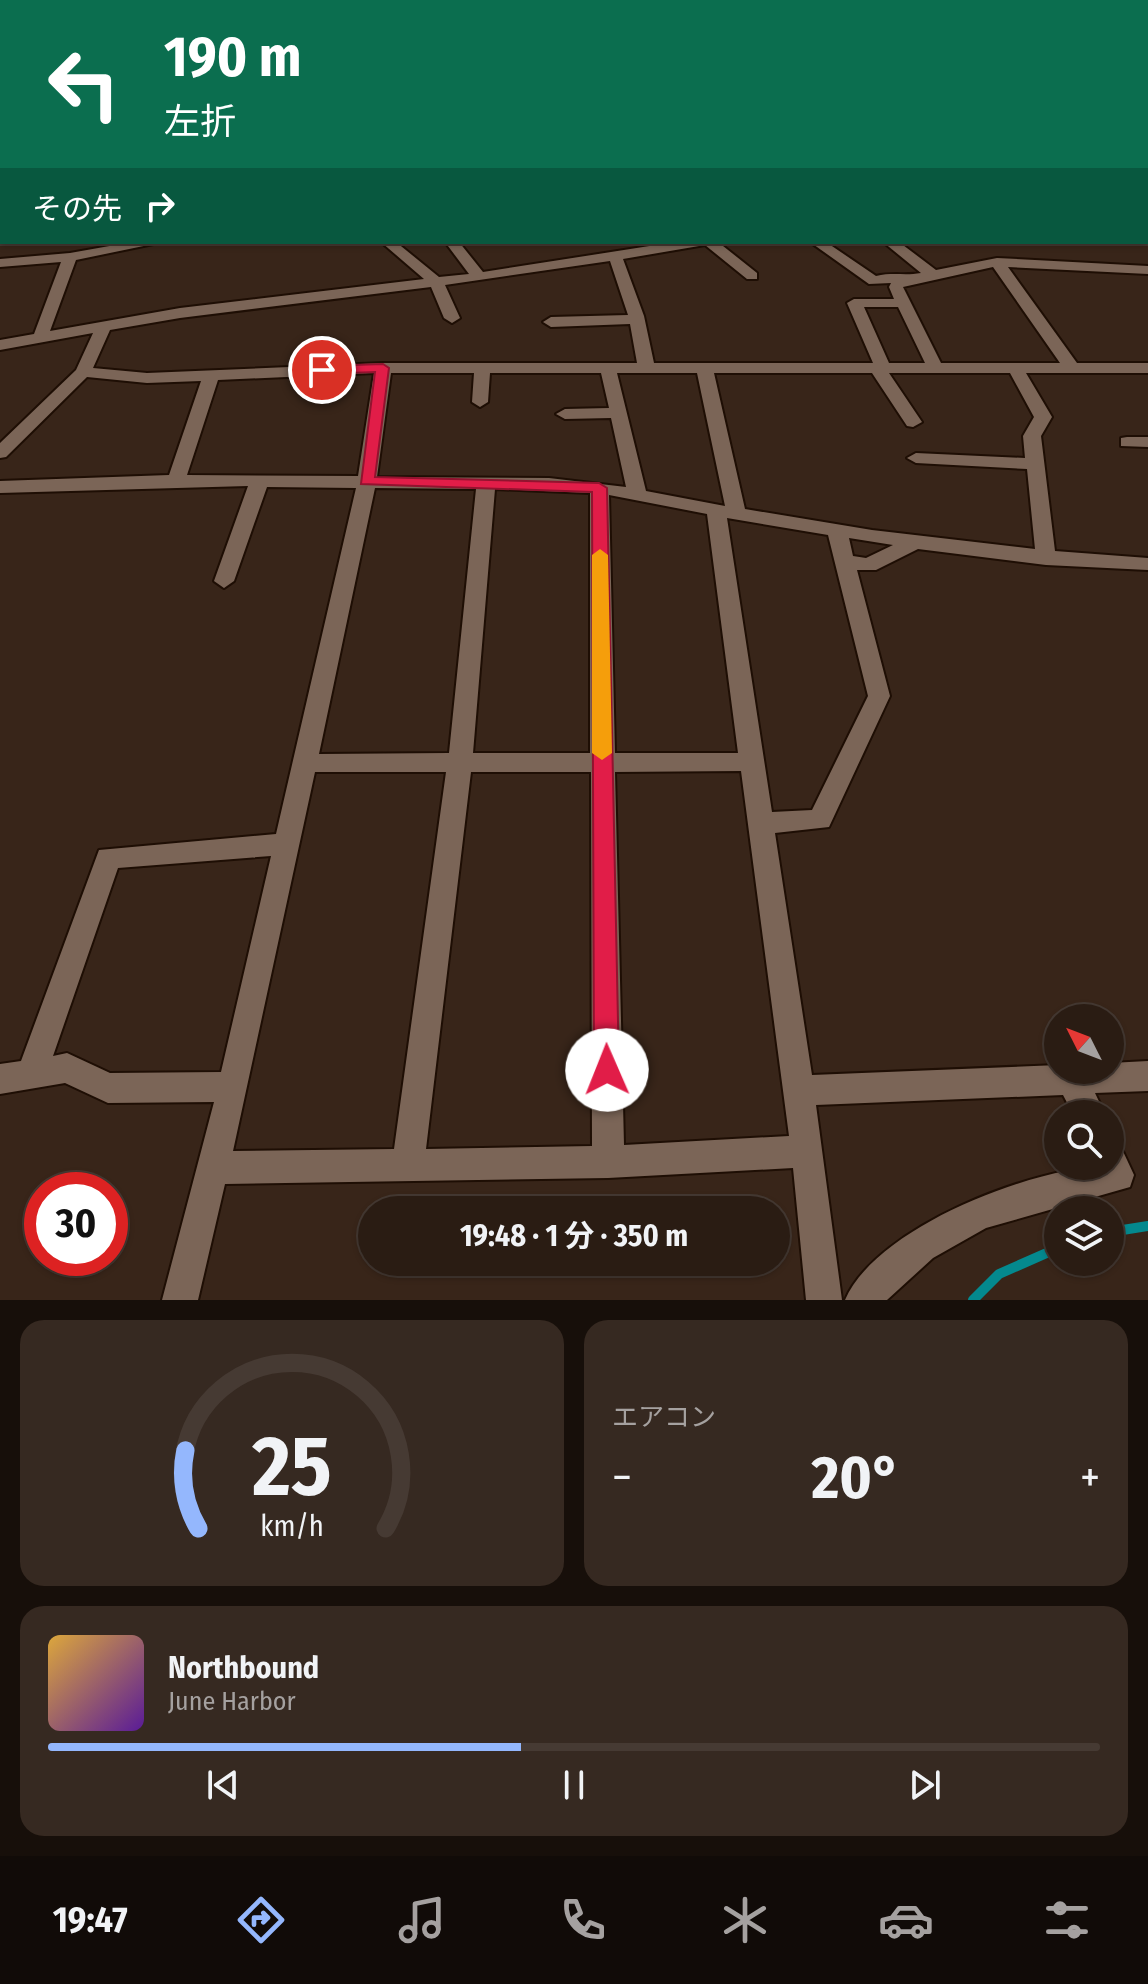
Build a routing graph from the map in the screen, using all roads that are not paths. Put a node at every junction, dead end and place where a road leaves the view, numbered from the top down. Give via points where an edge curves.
1 (145, 244) edge
2 (390, 244) edge
3 (454, 244) edge
4 (594, 244) edge
5 (676, 244) edge
6 (712, 244) edge
7 (820, 244) edge
8 (893, 244) edge
9 (607, 256) junction
10 (70, 257) junction
11 (997, 262) junction
12 (0, 263) edge
13 (1148, 270) edge
14 (933, 275) junction
15 (752, 276) dead end
16 (479, 277) junction
17 (436, 282) junction
18 (899, 282) junction
19 (904, 303) junction
20 (452, 318) dead end
21 (636, 319) junction
22 (551, 322) dead end
23 (105, 325) junction
24 (40, 338) junction
25 (0, 345) edge
26 (646, 366) junction
27 (704, 366) junction
28 (383, 368) junction
29 (482, 368) junction
30 (608, 368) junction
31 (1015, 368) junction
32 (1072, 368) junction
33 (1148, 368) edge
34 (881, 369) junction
35 (936, 369) junction
36 (83, 372) junction
37 (211, 375) junction
38 (480, 402) dead end
39 (618, 413) junction
40 (565, 414) dead end
41 (913, 422) dead end
42 (1127, 442) dead end
43 (1148, 442) edge
44 (0, 453) edge
45 (916, 458) dead end
46 (1035, 464) junction
47 (176, 480) junction
48 (367, 481) junction
49 (259, 482) junction
50 (486, 482) junction
51 (0, 487) edge
52 (599, 488) junction
53 (637, 495) junction
54 (726, 512) junction
55 (837, 532) junction
56 (911, 544) junction
57 (1046, 559) junction
58 (847, 562) junction
59 (1148, 564) edge
60 (224, 581) dead end
61 (460, 760) junction
62 (754, 762) junction
63 (304, 763) junction
64 (602, 763) junction
65 (760, 823) junction
66 (287, 844) junction
67 (32, 1072) junction
68 (1148, 1076) edge
69 (1124, 1078) edge
70 (0, 1079) edge
71 (1044, 1083) edge
72 (233, 1087) junction
73 (797, 1091) junction
74 (807, 1151) junction
75 (608, 1162) junction
76 (408, 1167) junction
77 (213, 1168) junction
78 (1099, 1180) edge
79 (180, 1300) edge
80 (824, 1300) edge
81 (863, 1300) edge

1 - 10 street
2 - 17 street
3 - 16 street
4 - 9 street
5 - 9 street
6 - 15 street
7 - 18 street via 874,281 890,277
8 - 14 street
9 - 16 street
9 - 21 street
10 - 12 street
10 - 24 street
11 - 13 street
11 - 14 street
11 - 32 street
14 - 18 street
16 - 17 street
17 - 20 street
17 - 23 street
18 - 19 street via 896,287
19 - 34 street via 854,303
19 - 35 street
21 - 22 street
21 - 26 street
23 - 24 street
23 - 36 street
24 - 25 street
26 - 27 street
26 - 30 street
27 - 34 street
27 - 54 street
28 - 29 street
28 - 37 street
28 - 48 street
29 - 30 street
29 - 38 street
30 - 39 street
31 - 32 street
31 - 35 street
31 - 46 street via 1043,417 1032,436
32 - 33 street
34 - 35 street
34 - 41 street
36 - 37 street via 147,378
36 - 44 street
37 - 47 street
39 - 40 street
39 - 53 street
42 - 43 street
45 - 46 street
46 - 57 street
47 - 49 street
47 - 51 street
48 - 49 street
48 - 50 street
48 - 63 street
49 - 60 street
50 - 52 street
50 - 61 street
52 - 53 street
52 - 64 street
53 - 54 street
54 - 55 street
54 - 62 street
55 - 56 street
55 - 58 street
56 - 57 street
56 - 58 street via 869,565
57 - 59 street
58 - 65 street via 879,696 820,820
61 - 63 street
61 - 64 street
61 - 76 street
62 - 64 street
62 - 65 street
63 - 66 street
64 - 75 street
65 - 73 street
66 - 67 street via 108,858
66 - 72 street
67 - 70 street
67 - 72 street via 67,1068 108,1088
68 - 69 street
71 - 73 street
72 - 77 street
73 - 74 street
74 - 75 street
74 - 80 street
75 - 76 street
76 - 77 street
77 - 79 street
78 - 81 street via 972,1214 927,1239

